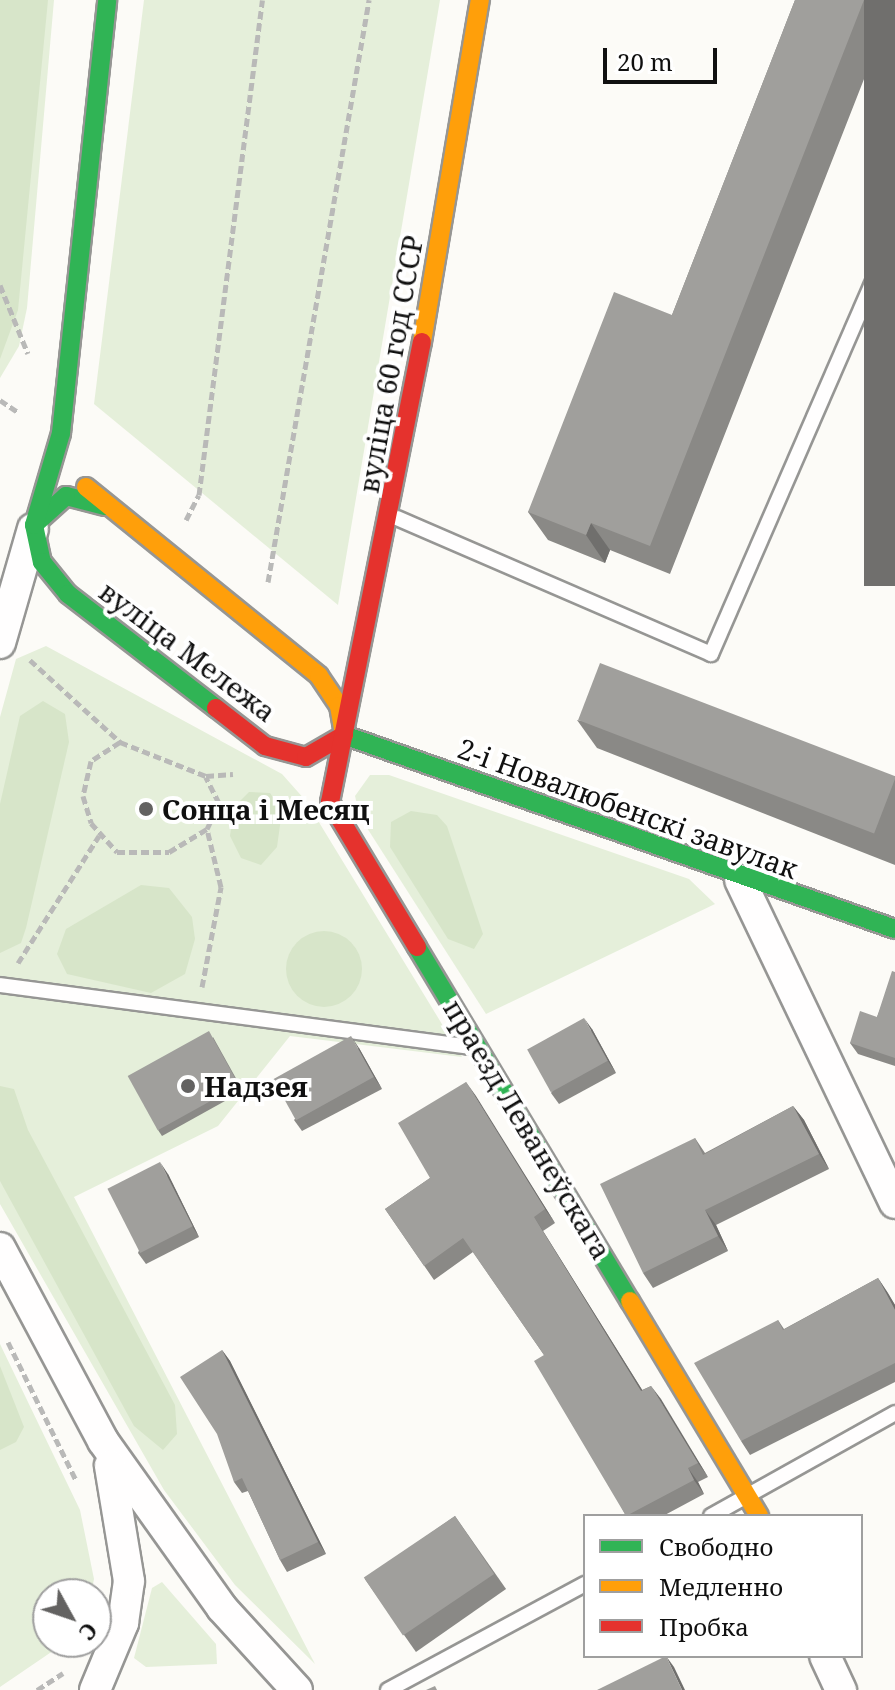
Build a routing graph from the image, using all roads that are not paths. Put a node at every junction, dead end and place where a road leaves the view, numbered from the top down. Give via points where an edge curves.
1 (107, 0) edge
2 (480, 0) edge
3 (895, 230) edge
4 (888, 266) edge
5 (61, 433) junction
6 (105, 506) junction
7 (393, 516) junction
8 (23, 521) junction
9 (1, 639) edge
10 (344, 735) junction
11 (740, 880) junction
12 (895, 929) edge
13 (2, 985) edge
14 (478, 1048) junction
15 (895, 1203) edge
16 (0, 1248) edge
17 (895, 1413) edge
18 (103, 1441) junction
19 (749, 1495) junction
20 (715, 1514) edge
21 (758, 1514) edge
22 (583, 1585) edge
23 (826, 1658) edge
24 (95, 1690) edge
25 (297, 1690) edge
26 (388, 1690) edge
27 (841, 1690) edge

1 - 5 street
2 - 7 street, вуліца 60 год СССР
3 - 4 lane
4 - 7 lane via 711,654
5 - 6 street via 75,474
5 - 8 street
6 - 8 street via 66,496
6 - 10 street via 319,676 339,706
7 - 10 street, вуліца 60 год СССР
8 - 9 street
8 - 10 street, вуліца Мележа via 42,562 68,594 243,731 306,757
10 - 11 street, 2-і Новалюбенскі завулак
10 - 14 street, праезд Леванеўскага via 330,802
11 - 12 street, 2-і Новалюбенскі завулак
11 - 15 street
13 - 14 lane
14 - 19 street, праезд Леванеўскага
16 - 18 street
17 - 19 lane
18 - 24 street via 127,1540 129,1581 123,1623
18 - 25 street via 222,1608
19 - 20 lane
19 - 21 street, праезд Леванеўскага
22 - 26 lane
23 - 27 street

